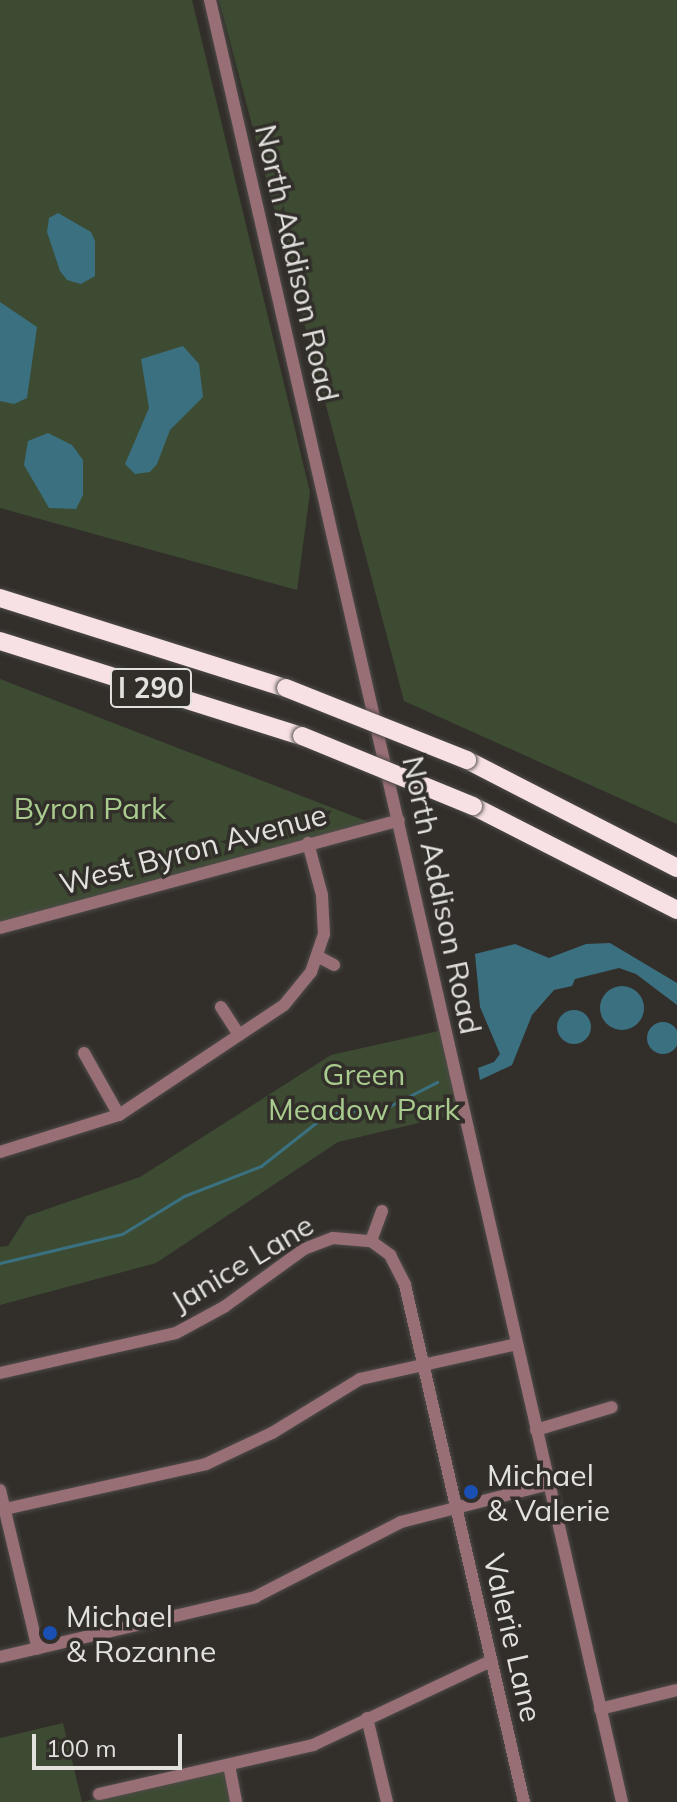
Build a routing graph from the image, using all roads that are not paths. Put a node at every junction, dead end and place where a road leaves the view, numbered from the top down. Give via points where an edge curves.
1 (210, 0) edge
2 (0, 598) edge
3 (0, 641) edge
4 (399, 820) junction
5 (308, 843) junction
6 (677, 868) edge
7 (677, 910) edge
8 (0, 928) edge
9 (319, 957) junction
10 (334, 965) dead end
11 (221, 1007) dead end
12 (239, 1035) junction
13 (84, 1053) dead end
14 (119, 1115) junction
15 (0, 1152) edge
16 (382, 1211) dead end
17 (371, 1241) junction
18 (516, 1344) junction
19 (422, 1362) junction
20 (0, 1373) edge
21 (612, 1407) dead end
22 (536, 1430) junction
23 (549, 1484) junction
24 (0, 1490) edge
25 (456, 1507) junction
26 (5, 1509) junction
27 (38, 1649) junction
28 (0, 1657) edge
29 (491, 1661) junction
30 (677, 1690) edge
31 (600, 1709) junction
32 (367, 1718) junction
33 (229, 1765) junction
34 (99, 1794) dead end
35 (236, 1802) edge
36 (387, 1802) edge
37 (524, 1802) edge
38 (622, 1802) edge

1 - 4 street, North Addison Road
2 - 6 highway, I 290, bridge via 286,688 467,760
3 - 7 highway, I 290, bridge via 302,736 473,806
4 - 5 street, West Byron Avenue
4 - 18 street, North Addison Road
5 - 8 street, West Byron Avenue
5 - 9 street via 325,915
9 - 10 street
9 - 12 street via 284,1005
11 - 12 street
12 - 14 street
13 - 14 street
14 - 15 street
16 - 17 street
17 - 19 street, Valerie Lane via 390,1255 405,1285
17 - 20 street, Janice Lane via 354,1236 316,1243 176,1333
18 - 19 street
18 - 22 street, North Addison Road
19 - 25 street, Valerie Lane
19 - 26 street via 343,1388 216,1461
21 - 22 street
22 - 23 street, North Addison Road
23 - 25 street
23 - 31 street, North Addison Road
24 - 26 street
25 - 27 street via 401,1522 255,1597
25 - 29 street, Valerie Lane
26 - 27 street
27 - 28 street
29 - 32 street
29 - 37 street, Valerie Lane
30 - 31 street
31 - 38 street, North Addison Road
32 - 33 street via 313,1745
32 - 36 street
33 - 34 street
33 - 35 street

